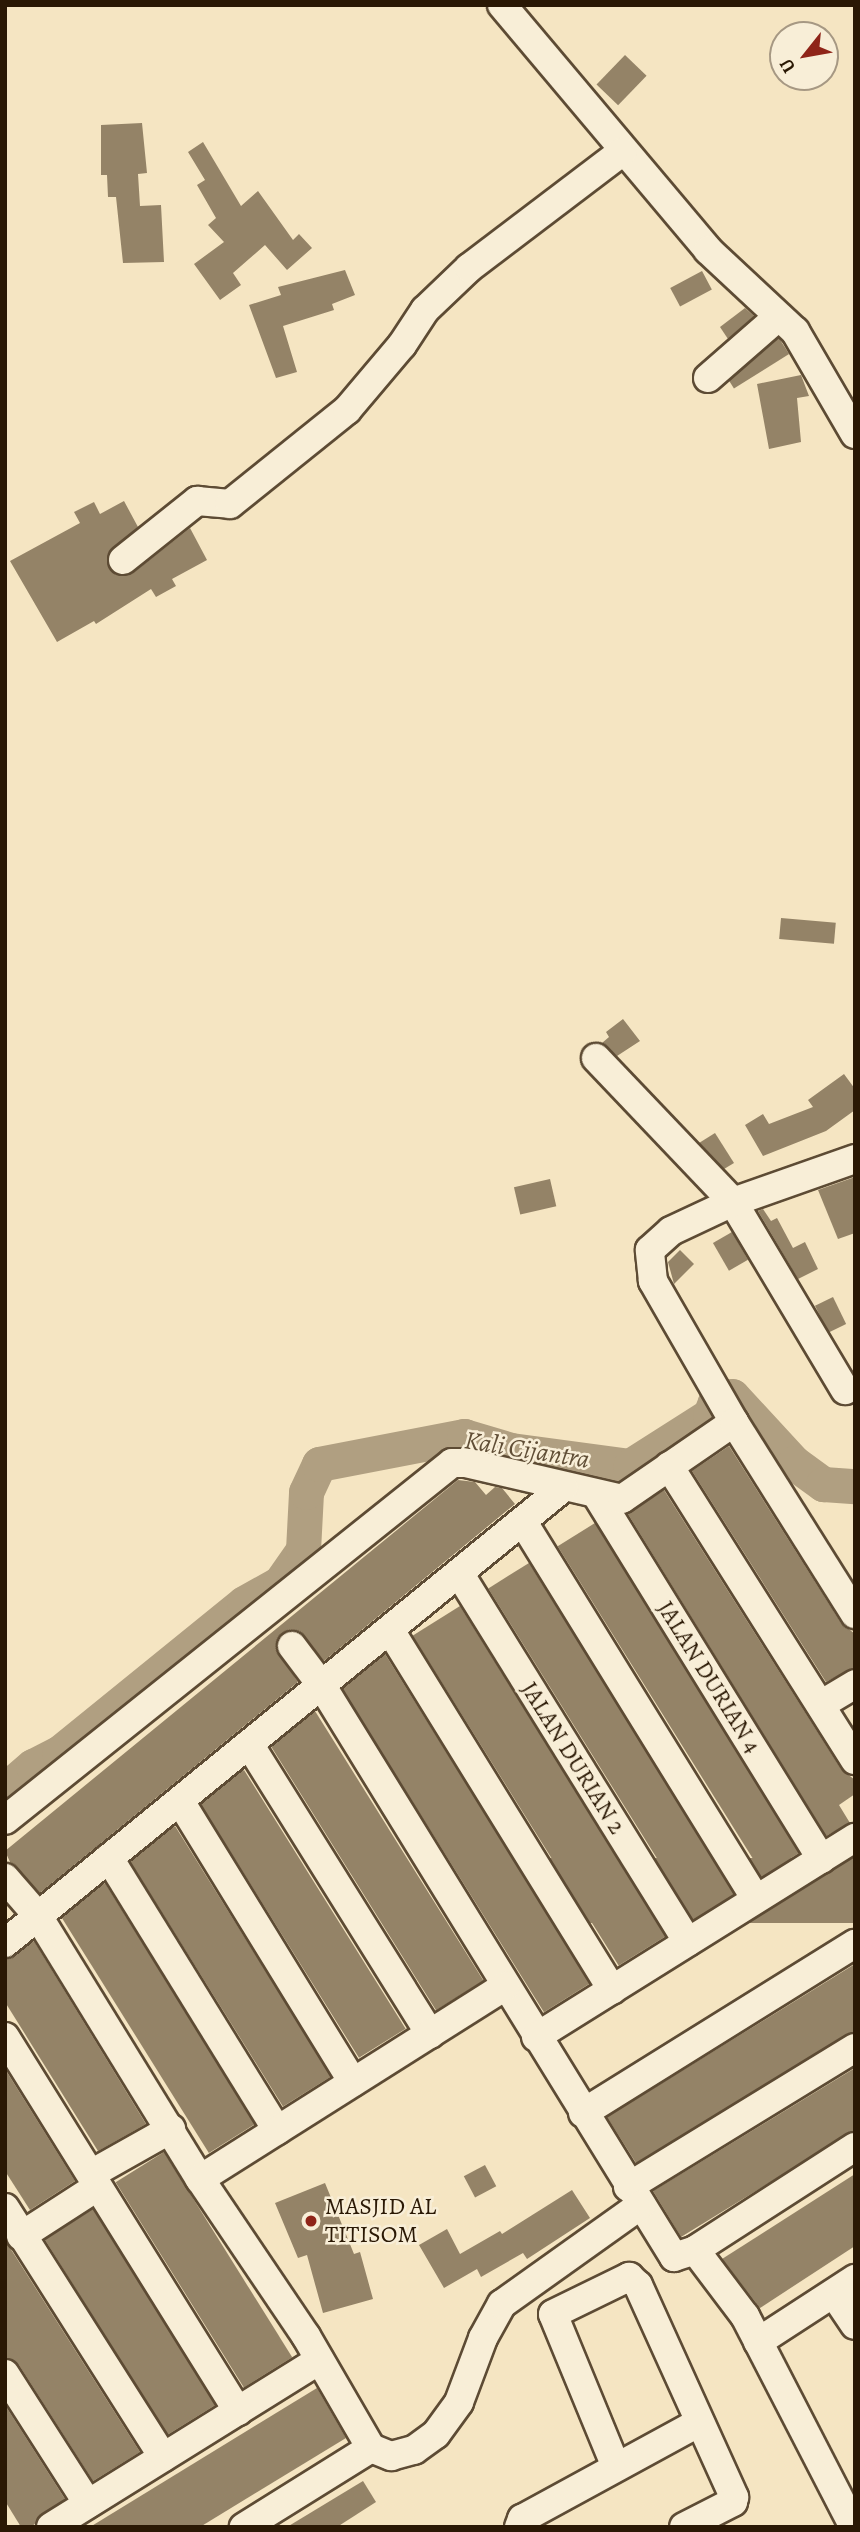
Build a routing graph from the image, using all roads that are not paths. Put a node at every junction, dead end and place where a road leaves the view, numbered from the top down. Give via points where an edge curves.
1 (502, 5) edge
2 (622, 152) junction
3 (778, 317) junction
4 (708, 378) dead end
5 (855, 433) edge
6 (124, 560) dead end
7 (596, 1058) dead end
8 (855, 1159) edge
9 (733, 1202) junction
10 (845, 1390) dead end
11 (731, 1417) junction
12 (668, 1466) junction
13 (564, 1487) junction
14 (596, 1494) junction
15 (523, 1521) junction
16 (458, 1573) junction
17 (855, 1614) edge
18 (390, 1630) junction
19 (292, 1646) dead end
20 (855, 1684) edge
21 (321, 1686) junction
22 (822, 1704) junction
23 (249, 1744) junction
24 (855, 1760) edge
25 (180, 1801) junction
26 (5, 1820) edge
27 (855, 1838) edge
28 (109, 1858) junction
29 (821, 1859) junction
30 (5, 1878) edge
31 (756, 1899) junction
32 (38, 1916) junction
33 (688, 1942) junction
34 (5, 1944) edge
35 (855, 1944) edge
36 (505, 1986) junction
37 (612, 1990) junction
38 (430, 2034) junction
39 (5, 2037) edge
40 (536, 2037) junction
41 (855, 2048) edge
42 (353, 2082) junction
43 (583, 2113) junction
44 (171, 2129) junction
45 (278, 2130) junction
46 (855, 2147) edge
47 (200, 2179) junction
48 (88, 2184) junction
49 (635, 2196) junction
50 (5, 2208) edge
51 (22, 2236) junction
52 (695, 2250) junction
53 (844, 2287) edge
54 (855, 2325) edge
55 (758, 2342) junction
56 (319, 2360) junction
57 (5, 2374) edge
58 (238, 2411) junction
59 (698, 2423) junction
60 (371, 2448) junction
61 (163, 2457) junction
62 (617, 2467) junction
63 (88, 2504) junction
64 (51, 2527) edge
65 (244, 2527) edge
66 (519, 2527) edge
67 (684, 2527) edge
68 (854, 2527) edge

1 - 2 street
2 - 3 street via 708,250
2 - 6 street via 460,276 425,310 347,410 230,504 197,501
3 - 4 street
3 - 5 street via 806,345
7 - 9 street
8 - 9 street
9 - 10 street
9 - 11 street via 656,1242 649,1262 653,1281
11 - 12 street
11 - 17 street
12 - 14 street via 622,1500
12 - 22 street
13 - 14 street
13 - 15 street
13 - 26 street via 452,1463
14 - 29 street, JALAN DURIAN 4
15 - 16 street
15 - 31 street
16 - 18 street
16 - 33 street, JALAN DURIAN 2
18 - 21 street
18 - 37 street
19 - 21 street
20 - 22 street
21 - 23 street
21 - 36 street
22 - 24 street
23 - 25 street
23 - 38 street
25 - 28 street
25 - 42 street
27 - 29 street
28 - 32 street
28 - 45 street
29 - 31 street
30 - 32 street
31 - 33 street
32 - 34 street
32 - 44 street
33 - 37 street
35 - 43 street
36 - 38 street
36 - 40 street
37 - 40 street
38 - 42 street
39 - 48 street
40 - 43 street
41 - 49 street
42 - 45 street
43 - 49 street
44 - 47 street
44 - 48 street
45 - 47 street
46 - 52 street
47 - 56 street
48 - 51 street
48 - 58 street
49 - 52 street via 674,2257
49 - 60 street via 502,2305 483,2338 459,2402 436,2434 414,2450 391,2456
50 - 51 street
51 - 61 street
52 - 55 street via 745,2316
53 - 54 street
53 - 55 street
55 - 68 street
56 - 58 street
56 - 60 street
57 - 63 street
58 - 61 street
59 - 62 street
59 - 62 street via 634,2280 629,2277 554,2310
59 - 67 street via 734,2499
60 - 65 street
61 - 63 street
62 - 66 street via 522,2519
63 - 64 street

